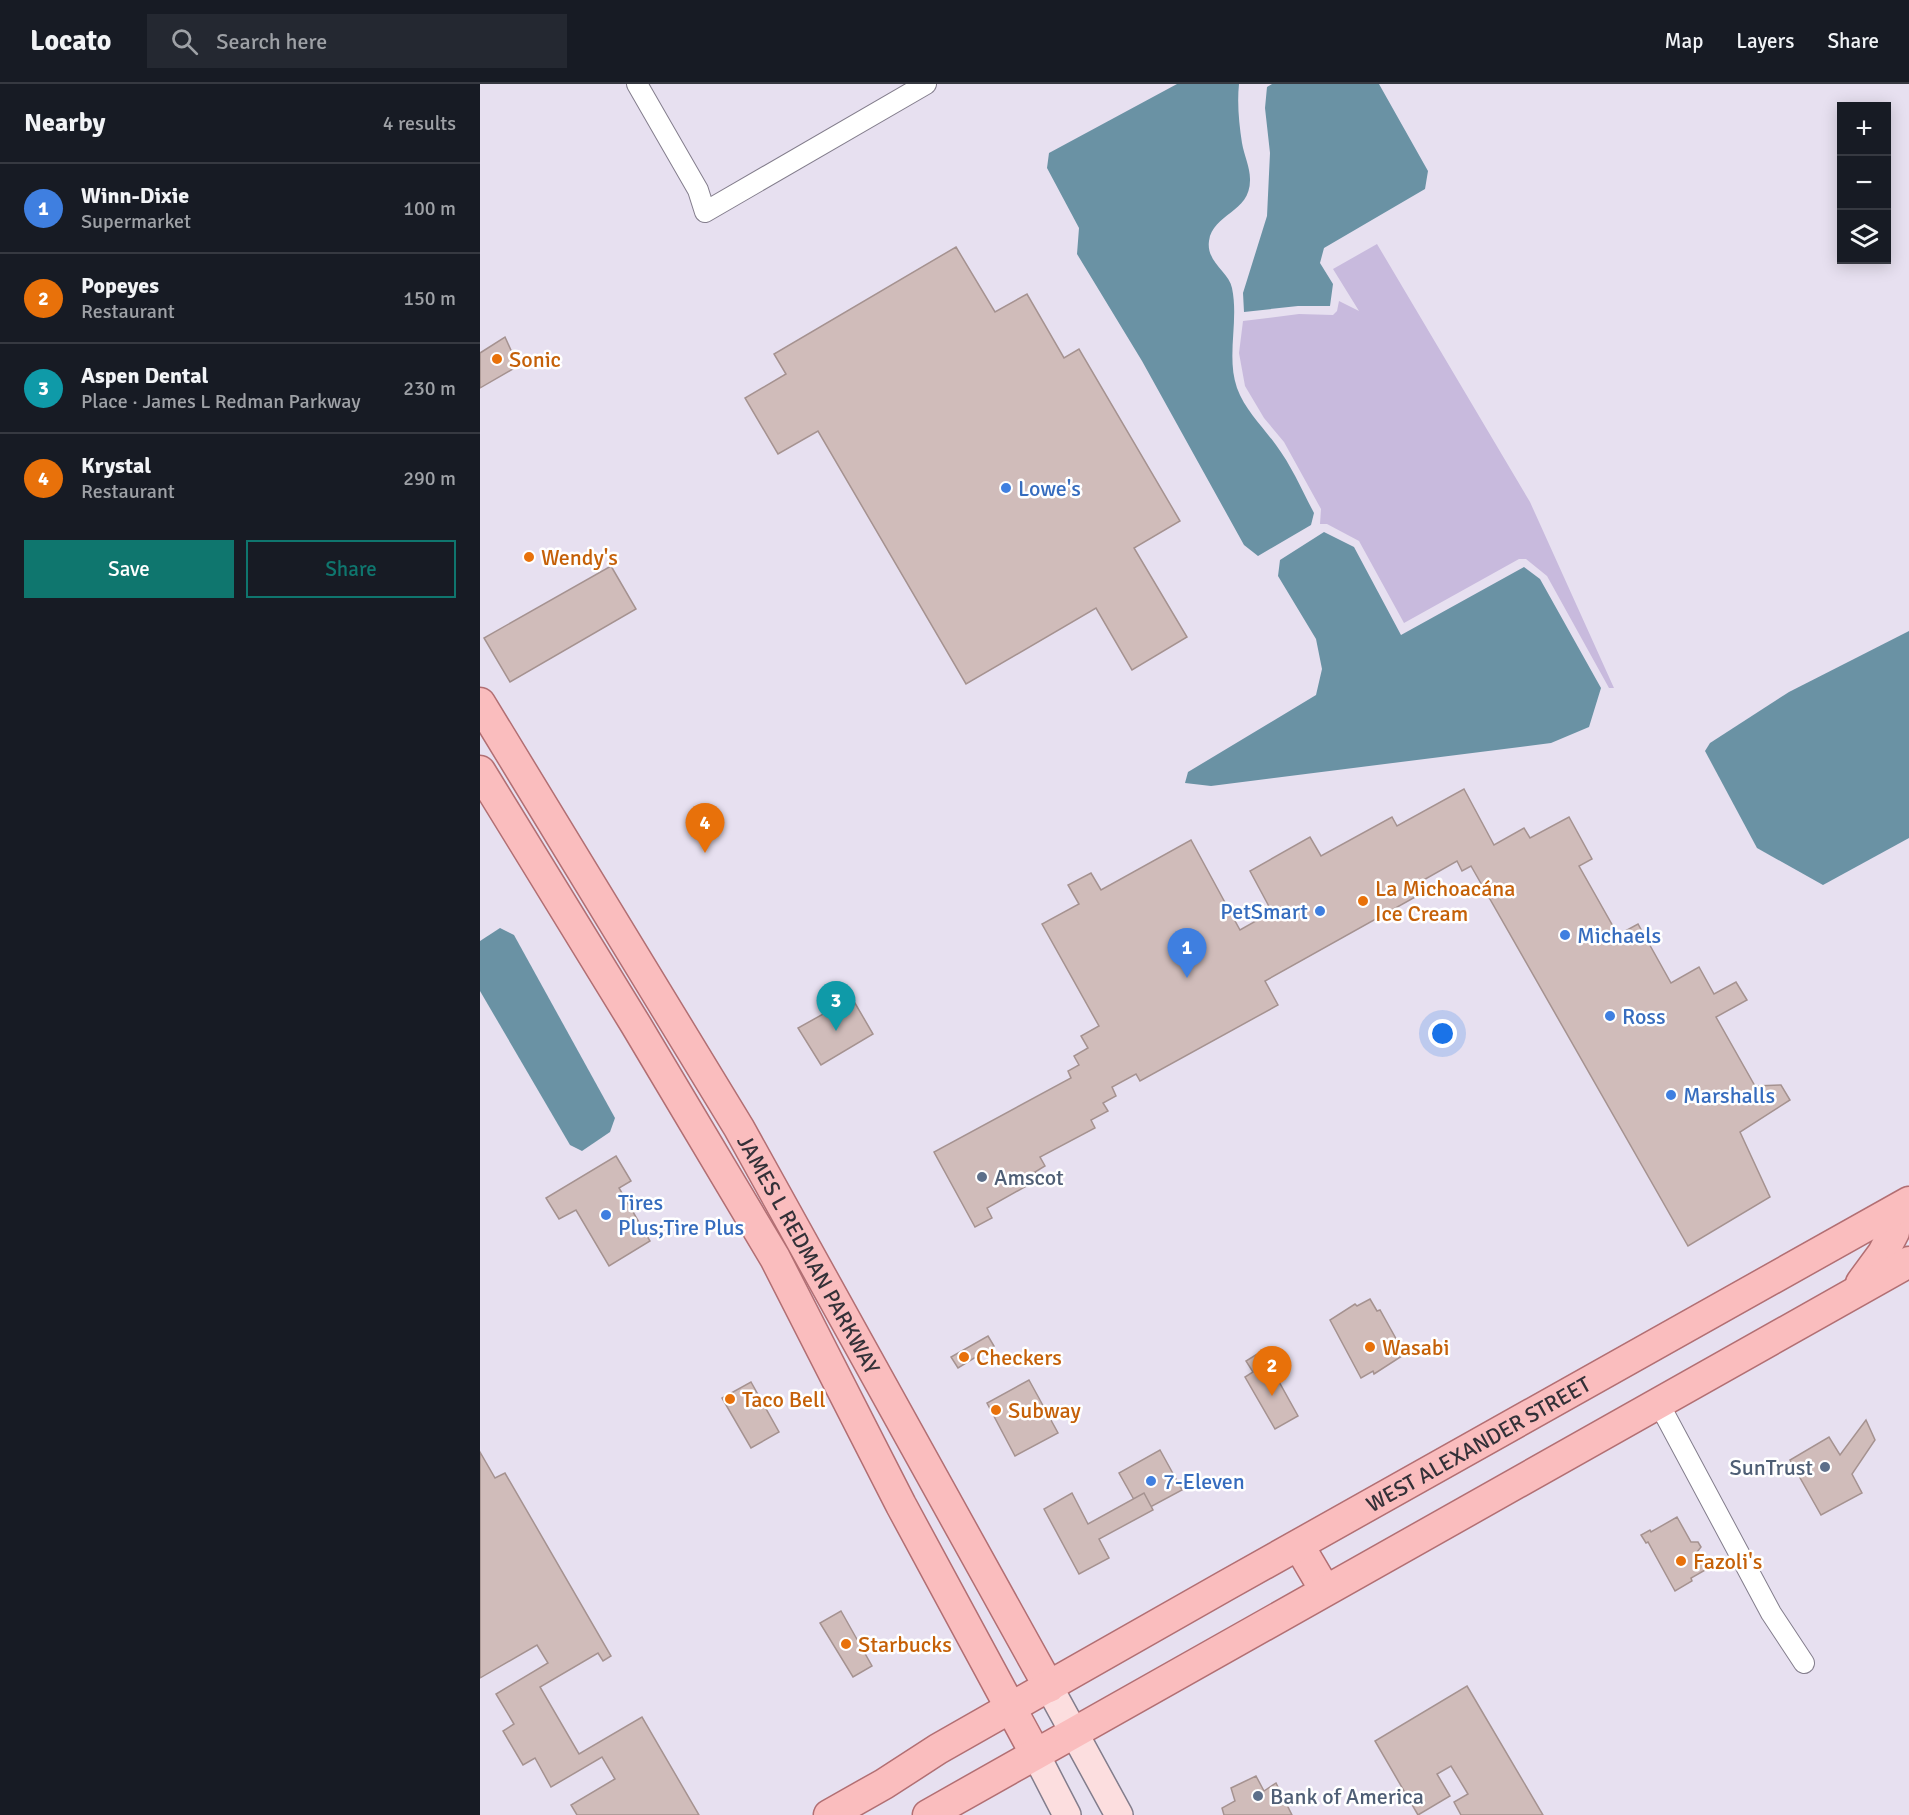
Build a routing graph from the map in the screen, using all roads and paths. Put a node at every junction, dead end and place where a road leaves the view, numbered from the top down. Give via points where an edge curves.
1 (637, 84) edge
2 (926, 84) edge
3 (480, 703) edge
4 (480, 771) edge
5 (679, 1099) junction
6 (1903, 1206) edge
7 (1909, 1262) edge
8 (1856, 1291) junction
9 (835, 1298) junction
10 (799, 1307) junction
11 (1658, 1402) junction
12 (914, 1442) junction
13 (1299, 1546) junction
14 (1325, 1590) junction
15 (1804, 1663) dead end
16 (1049, 1687) junction
17 (1011, 1708) junction
18 (1074, 1731) junction
19 (1035, 1753) junction
20 (884, 1784) junction
21 (829, 1815) edge
22 (845, 1815) edge
23 (927, 1815) edge
24 (1068, 1815) edge
25 (1119, 1815) edge

1 - 2 street via 698,190 705,212
3 - 9 main road, JAMES L REDMAN PARKWAY via 739,1128
4 - 5 main road, JAMES L REDMAN PARKWAY
5 - 9 main road via 730,1153 804,1277 823,1295
5 - 10 main road, JAMES L REDMAN PARKWAY
6 - 8 main road via 1883,1253
6 - 13 main road, WEST ALEXANDER STREET
7 - 8 main road
8 - 11 main road
9 - 12 main road, JAMES L REDMAN PARKWAY
10 - 12 main road via 816,1311 829,1322 881,1412
10 - 17 main road, JAMES L REDMAN PARKWAY
11 - 14 main road
11 - 15 street via 1771,1613
12 - 16 main road, JAMES L REDMAN PARKWAY
13 - 14 main road
13 - 16 main road, WEST ALEXANDER STREET
14 - 18 main road
16 - 17 main road, WEST ALEXANDER STREET
16 - 18 main road, JAMES L REDMAN PARKWAY
17 - 19 main road, JAMES L REDMAN PARKWAY
17 - 20 main road, WEST ALEXANDER STREET
18 - 19 main road
18 - 25 main road, JAMES L REDMAN PARKWAY
19 - 23 main road
19 - 24 main road, JAMES L REDMAN PARKWAY
20 - 21 main road
20 - 22 main road

